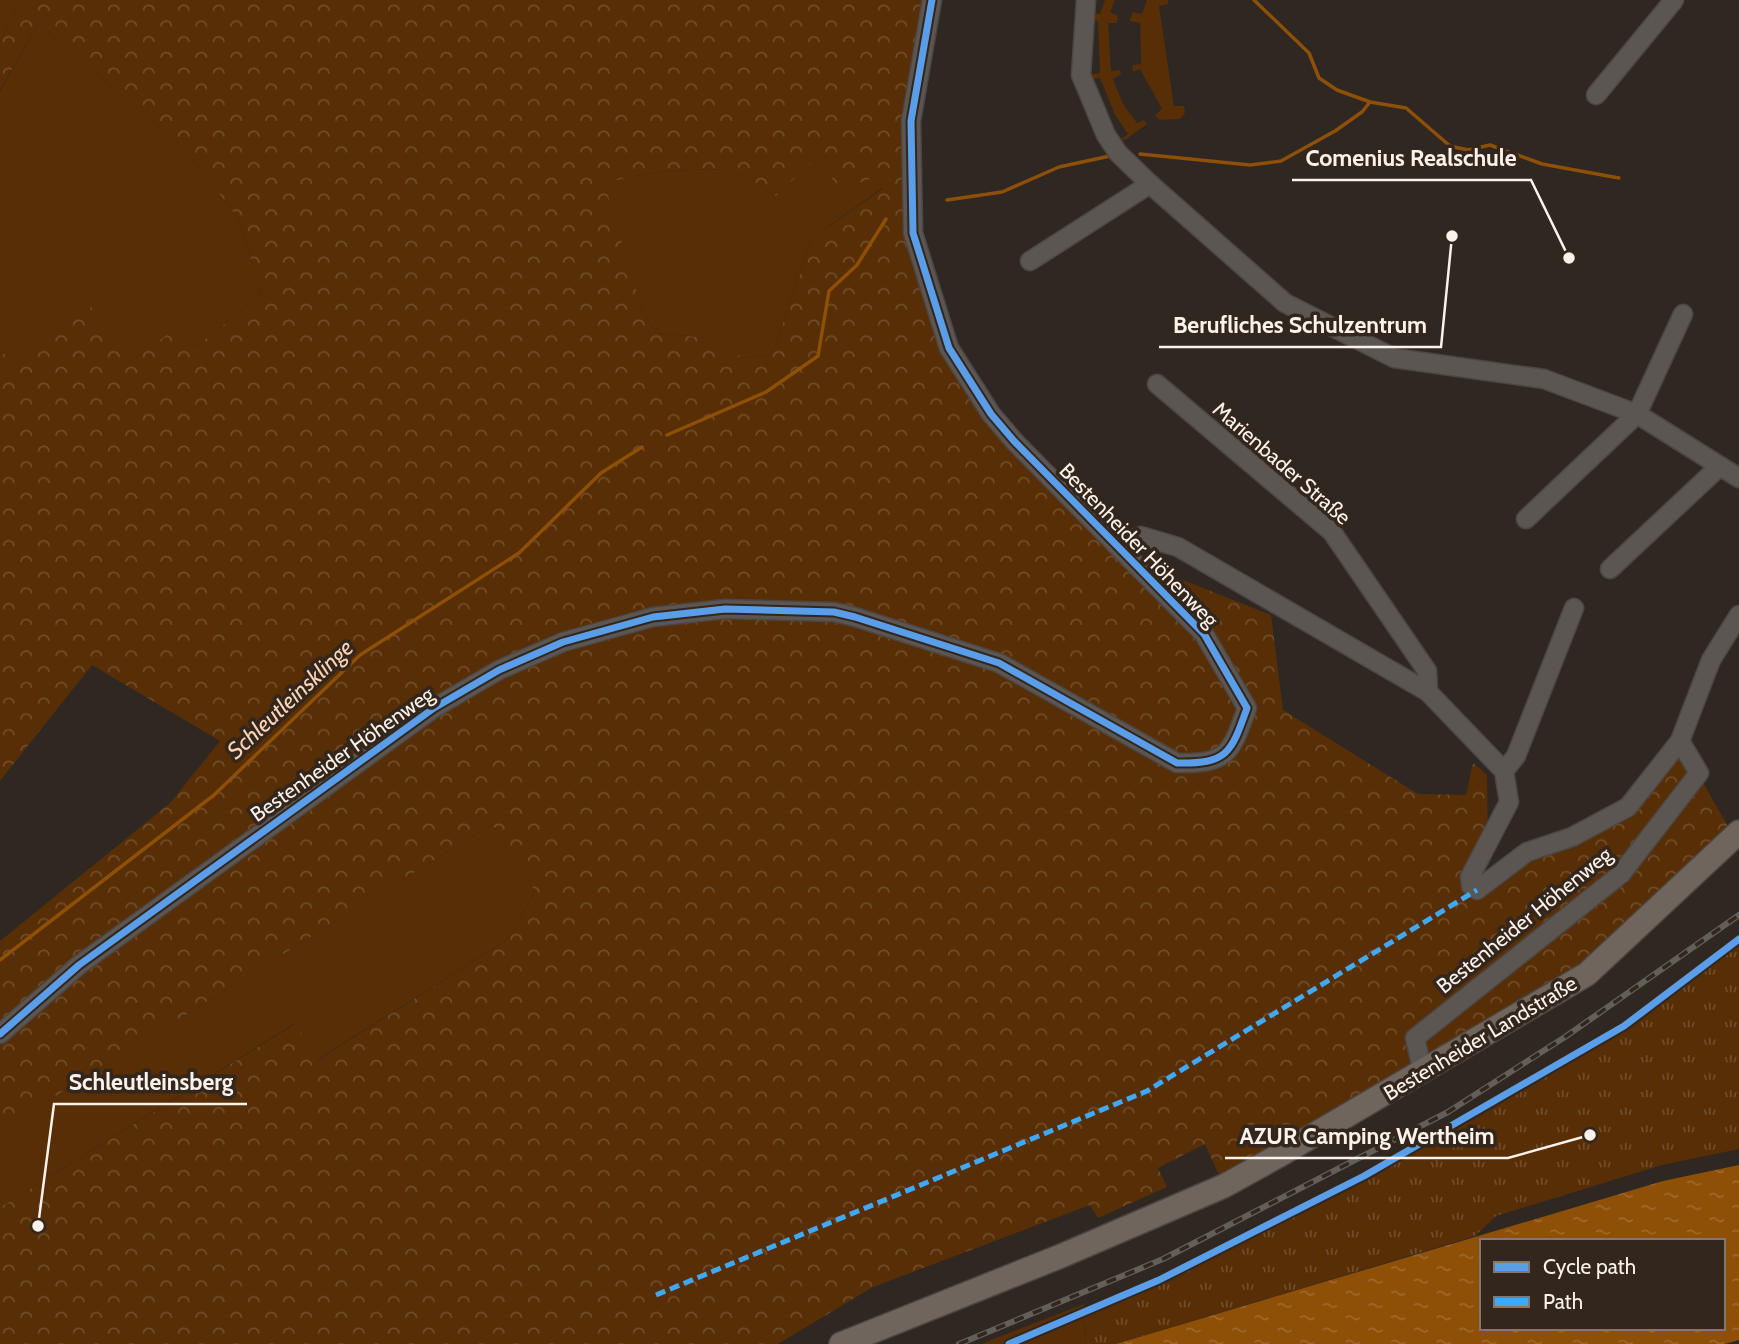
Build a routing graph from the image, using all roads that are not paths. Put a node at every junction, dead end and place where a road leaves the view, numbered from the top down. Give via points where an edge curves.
1 (932, 0) edge
2 (1086, 0) edge
3 (1674, 0) edge
4 (1596, 95) dead end
5 (1150, 184) junction
6 (1030, 261) dead end
7 (1683, 314) dead end
8 (1157, 384) dead end
9 (1637, 414) junction
10 (1720, 466) junction
11 (1739, 478) edge
12 (1526, 519) dead end
13 (1117, 546) junction
14 (1610, 569) dead end
15 (1574, 608) dead end
16 (1739, 615) edge
17 (1428, 692) junction
18 (1680, 741) junction
19 (1504, 772) junction
20 (1739, 832) edge
21 (0, 1034) edge
22 (1423, 1073) junction
23 (841, 1344) edge

1 - 13 street, Bestenheider Höhenweg via 911,121 913,233 949,348 991,414
2 - 5 street via 1081,75 1106,135
3 - 4 street
5 - 6 street
5 - 9 street via 1284,303 1394,358 1544,379
7 - 9 street
8 - 17 street, Marienbader Straße via 1332,532 1427,671
9 - 10 street
9 - 12 street
10 - 11 street
10 - 14 street
13 - 17 street, Bestenheider Höhenweg via 1141,536 1178,547
13 - 21 street, Bestenheider Höhenweg via 1204,634 1247,708 1234,745 1209,764 1177,763 999,663 855,617 834,612 725,609 653,617 562,642 499,670 434,708 79,965
15 - 19 street via 1516,756
16 - 18 street via 1711,660
17 - 19 street, Bestenheider Höhenweg
18 - 19 street, Bestenheider Höhenweg via 1628,807 1572,837 1527,852 1477,890 1470,877 1509,803
18 - 22 street, Bestenheider Höhenweg via 1699,773 1622,874 1415,1038
20 - 22 main road, Bestenheider Landstraße via 1587,974
22 - 23 main road, Bestenheider Landstraße via 1224,1186

